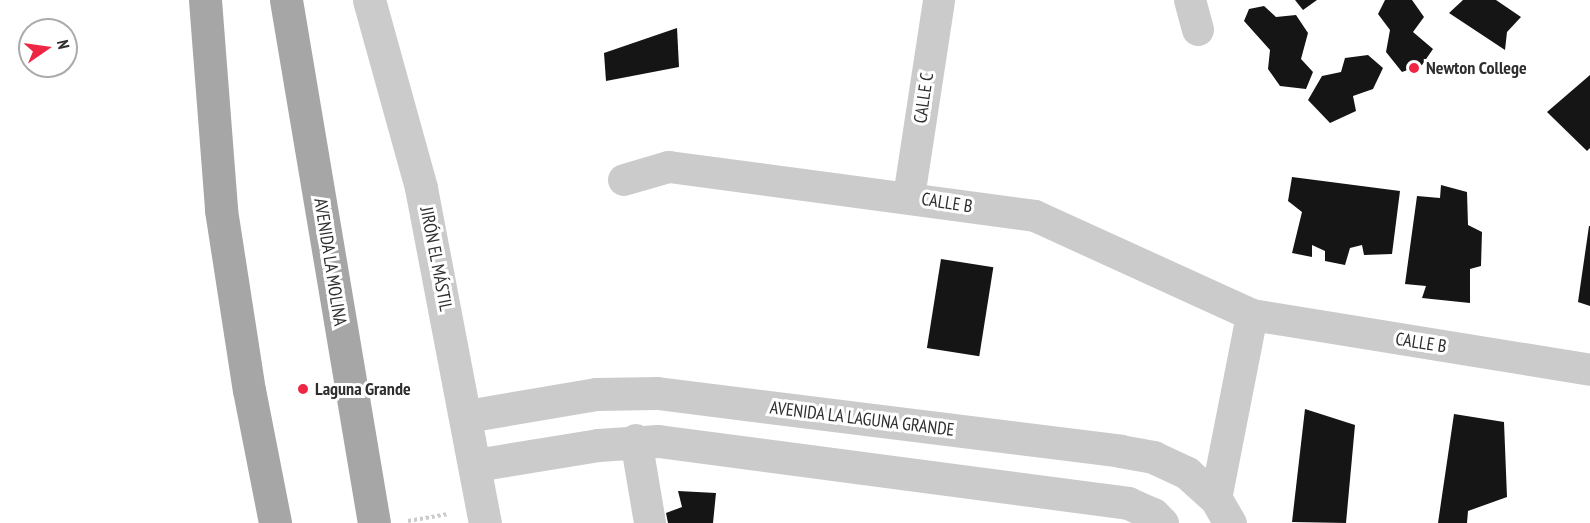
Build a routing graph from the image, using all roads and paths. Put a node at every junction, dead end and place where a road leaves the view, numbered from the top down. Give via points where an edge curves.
1 (205, 0) edge
2 (286, 0) edge
3 (369, 0) edge
4 (939, 0) edge
5 (624, 180) dead end
6 (909, 197) junction
7 (1252, 315) junction
8 (1590, 370) edge
9 (657, 393) junction
10 (467, 416) junction
11 (647, 441) junction
12 (476, 465) junction
13 (1223, 511) edge
14 (484, 515) edge
15 (274, 523) edge
16 (374, 523) edge
17 (395, 523) edge
18 (650, 523) edge
19 (1162, 523) edge

1 - 15 main road via 221,210
2 - 16 main road, AVENIDA LA MOLINA
3 - 10 street, JIRÓN EL MÁSTIL via 422,188
4 - 6 street, CALLE C
5 - 6 street, CALLE B via 669,167
6 - 7 street, CALLE B via 1035,216
7 - 8 street, CALLE B
7 - 13 street
9 - 10 street, AVENIDA LA LAGUNA GRANDE via 596,394
9 - 11 street
9 - 13 street, AVENIDA LA LAGUNA GRANDE via 1153,457 1187,472
10 - 12 street, JIRÓN EL MÁSTIL
11 - 12 street
11 - 18 street
11 - 19 street via 1128,502
12 - 14 street, JIRÓN EL MÁSTIL
14 - 17 path

